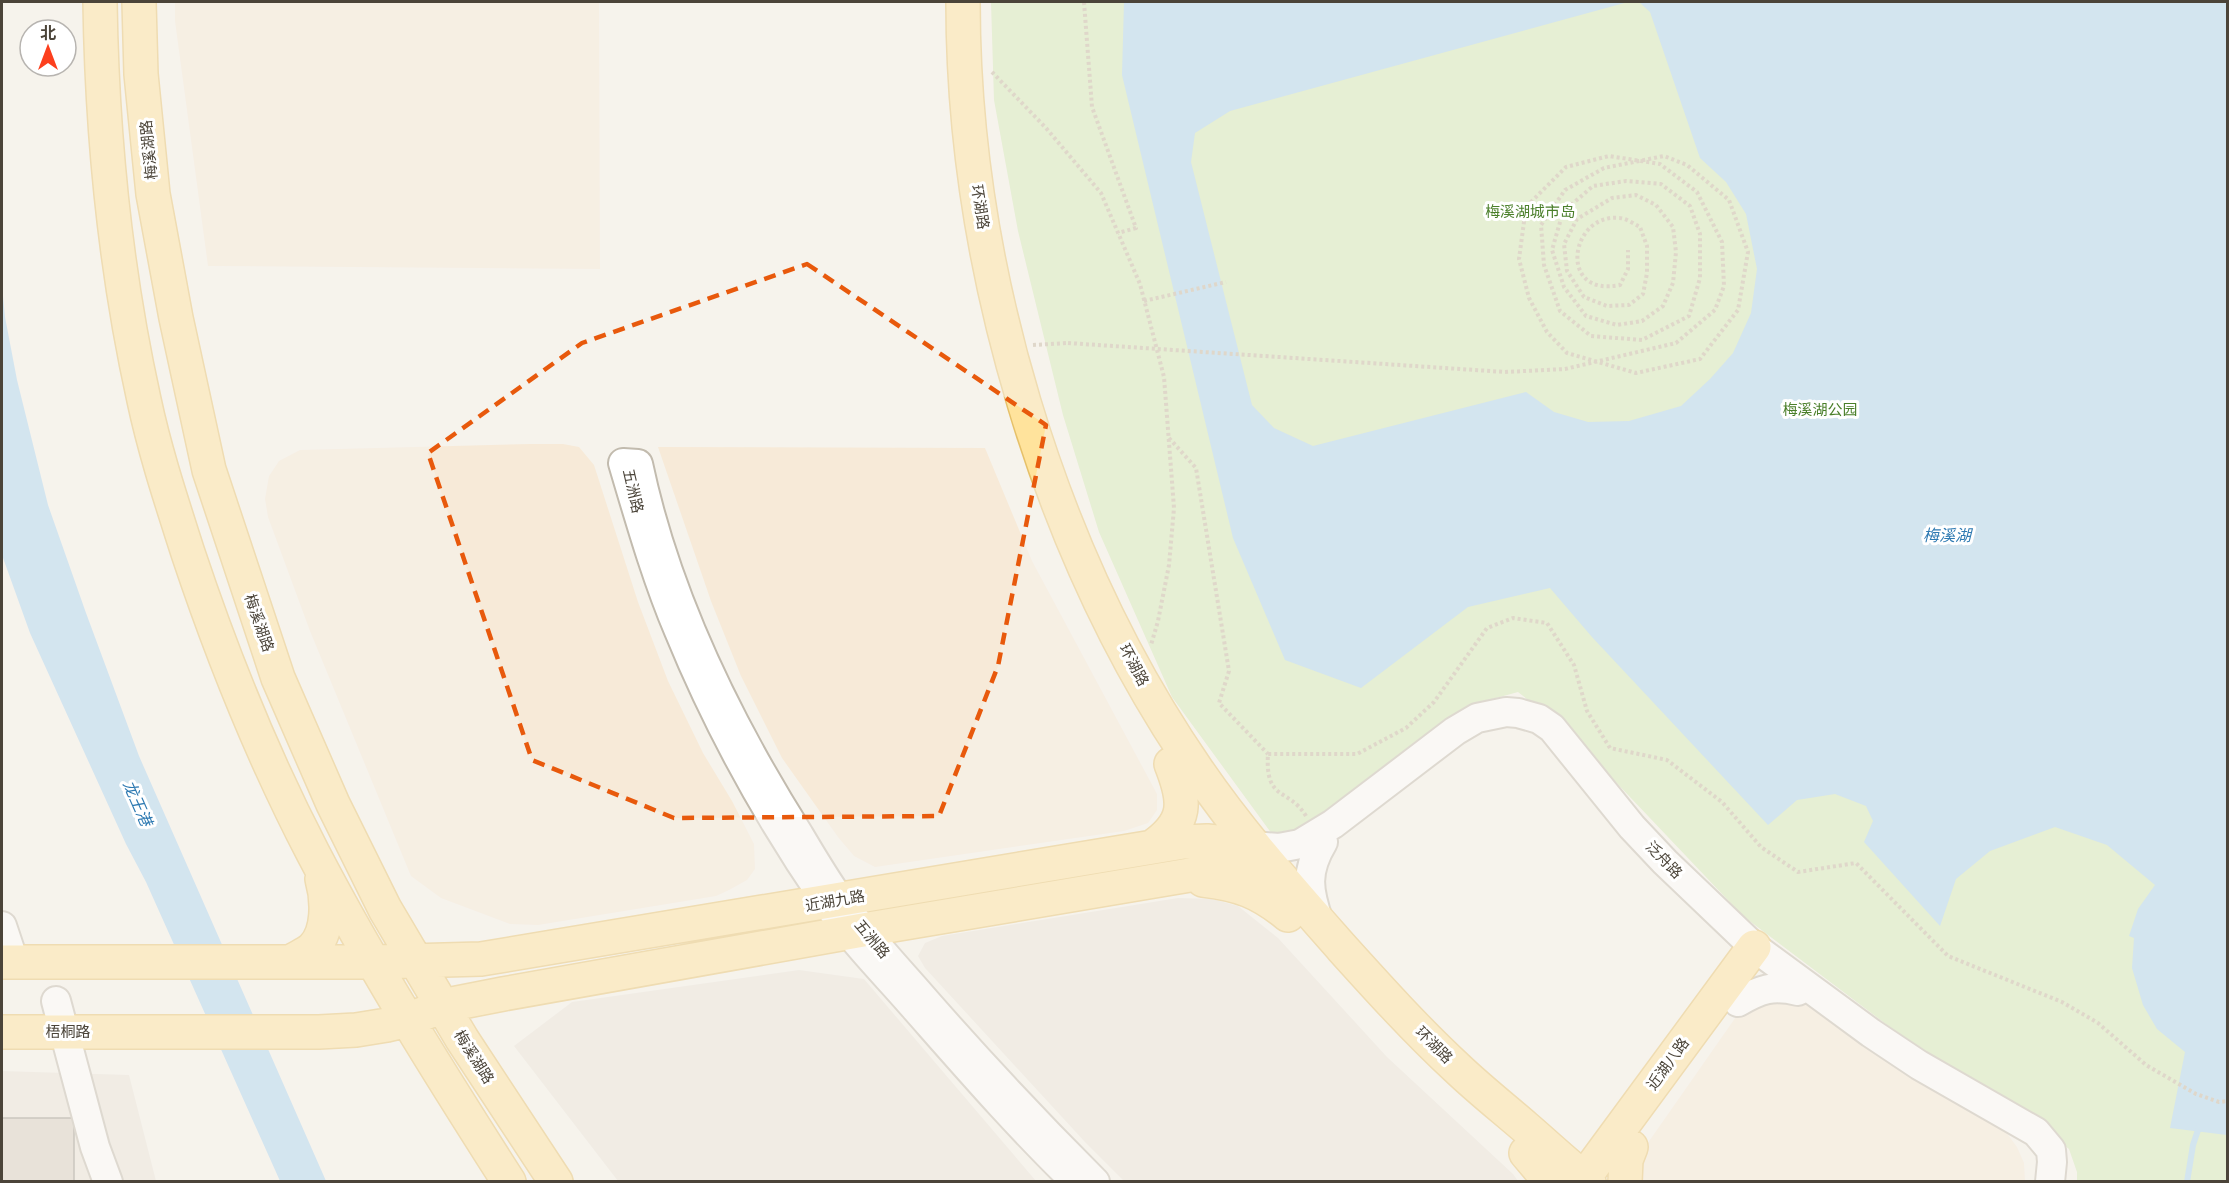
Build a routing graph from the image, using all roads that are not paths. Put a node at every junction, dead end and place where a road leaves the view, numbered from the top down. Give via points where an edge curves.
1 (100, 2) edge
2 (139, 2) edge
3 (944, 2) edge
4 (963, 2) edge
5 (1171, 764) junction
6 (783, 832) junction
7 (1314, 840) junction
8 (1152, 847) junction
9 (1246, 849) junction
10 (317, 861) junction
11 (815, 861) junction
12 (1162, 878) junction
13 (904, 889) junction
14 (833, 901) junction
15 (386, 909) junction
16 (770, 912) junction
17 (1288, 915) junction
18 (915, 921) junction
19 (1319, 922) junction
20 (1712, 922) junction
21 (2, 926) edge
22 (856, 931) junction
23 (793, 942) junction
24 (497, 957) junction
25 (1759, 957) junction
26 (292, 961) junction
27 (8, 962) edge
28 (372, 962) junction
29 (416, 962) junction
30 (887, 967) junction
31 (1798, 991) junction
32 (503, 994) junction
33 (1730, 995) junction
34 (56, 1001) dead end
35 (442, 1006) junction
36 (408, 1020) junction
37 (331, 1031) junction
38 (2, 1032) edge
39 (480, 1068) junction
40 (440, 1074) junction
41 (1627, 1136) junction
42 (1530, 1144) junction
43 (1584, 1181) edge
44 (108, 1182) edge
45 (509, 1182) edge
46 (556, 1182) edge
47 (1076, 1182) edge
48 (1095, 1182) edge
49 (1547, 1182) edge
50 (1625, 1182) edge
51 (2037, 1182) edge
52 (2050, 1182) edge

1 - 10 main road via 107,163 144,401 165,479 221,648
2 - 15 main road, 梅溪湖路 via 141,74 153,194 209,470 278,678 333,804
3 - 5 main road, 环湖路 via 952,138 971,266 1010,420 1030,482 1074,586 1122,683
4 - 9 main road, 环湖路 via 970,136 989,262 1009,347 1048,476 1090,579 1141,678
5 - 8 main road via 1180,788 1178,823 1169,836
5 - 9 main road, 环湖路
6 - 11 street, 五洲路 via 719,720 678,630 623,463 638,464 663,559 694,640 729,715
6 - 14 street, 五洲路
6 - 16 street via 790,854 792,889 785,901
7 - 9 street via 1272,843 1256,838
7 - 9 street, 泛舟路 via 1298,856
7 - 19 street via 1309,882
7 - 20 street, 泛舟路 via 1478,729 1518,723 1541,733 1554,745 1634,841
7 - 25 street, 泛舟路 via 1455,731 1477,718 1518,713 1552,728 1632,827
8 - 9 main road, 近湖九路 via 1183,842
8 - 13 main road, 近湖九路
9 - 12 main road
9 - 17 main road, 环湖路
9 - 19 main road, 环湖路
10 - 26 main road via 325,890 323,933 312,949
10 - 28 main road
11 - 13 street via 850,881
11 - 14 street, 五洲路
12 - 17 main road via 1247,888
12 - 18 main road
13 - 14 main road, 近湖九路
14 - 16 main road, 近湖九路
14 - 22 street, 五洲路
15 - 24 main road via 435,945
15 - 29 main road, 梅溪湖路
16 - 24 main road, 近湖九路
17 - 42 main road, 环湖路 via 1408,1047 1452,1089
18 - 22 main road
18 - 30 street via 892,934
19 - 42 main road, 环湖路 via 1381,992
20 - 25 street, 泛舟路
20 - 33 street via 1724,940
21 - 27 street
22 - 23 main road
22 - 30 street, 五洲路
23 - 30 street via 843,948
23 - 32 main road
24 - 29 main road, 近湖九路
25 - 31 street, 泛舟路
25 - 33 main road, 近湖八路
25 - 52 street, 泛舟路 via 1919,1065 2036,1132 2051,1150
26 - 27 main road, 近湖九路
26 - 28 main road, 近湖九路
28 - 29 main road, 近湖九路
28 - 36 main road
29 - 35 main road, 梅溪湖路
30 - 47 street, 五洲路 via 1033,1140
30 - 48 street, 五洲路
31 - 33 street via 1769,987
31 - 51 street, 泛舟路 via 1930,1081 2004,1121 2034,1152
32 - 35 main road
32 - 39 main road via 474,1023
33 - 41 main road, 近湖八路
34 - 44 street
35 - 36 main road
35 - 39 main road, 梅溪湖路
36 - 37 main road
36 - 40 main road
37 - 38 main road, 梧桐路
37 - 40 main road via 371,1034 398,1043
39 - 46 main road, 梅溪湖路
40 - 45 main road
41 - 42 main road via 1588,1144
41 - 43 main road, 近湖八路
41 - 50 main road
42 - 43 main road, 环湖路
42 - 49 main road

